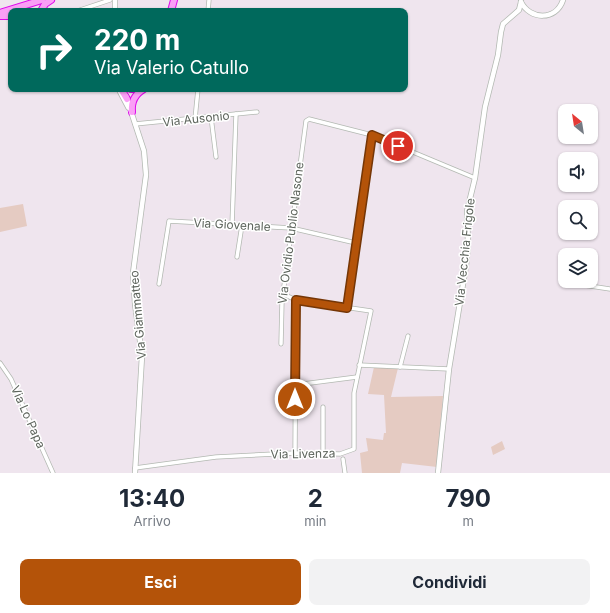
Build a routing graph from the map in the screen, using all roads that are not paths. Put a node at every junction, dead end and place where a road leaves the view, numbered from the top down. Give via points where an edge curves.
1 (28, 0) edge
2 (42, 0) edge
3 (50, 0) edge
4 (110, 0) edge
5 (563, 0) edge
6 (521, 1) edge
7 (16, 8) edge
8 (43, 8) edge
9 (86, 8) edge
10 (0, 9) edge
11 (528, 12) junction
12 (514, 15) junction
13 (120, 92) edge
14 (124, 92) edge
15 (140, 92) edge
16 (198, 92) edge
17 (127, 99) joint
18 (132, 112) junction
19 (256, 112) dead end
20 (236, 114) junction
21 (211, 117) junction
22 (195, 119) junction
23 (136, 125) junction
24 (372, 135) junction
25 (216, 157) dead end
26 (475, 178) junction
27 (232, 225) junction
28 (242, 225) junction
29 (291, 228) junction
30 (356, 243) junction
31 (238, 257) dead end
32 (160, 284) dead end
33 (598, 287) edge
34 (610, 289) edge
35 (282, 294) junction
36 (296, 300) junction
37 (347, 308) junction
38 (408, 336) dead end
39 (281, 344) dead end
40 (0, 363) edge
41 (360, 365) junction
42 (400, 367) junction
43 (449, 369) junction
44 (357, 377) junction
45 (295, 386) junction
46 (323, 408) dead end
47 (295, 453) junction
48 (323, 454) junction
49 (343, 459) dead end
50 (135, 470) edge
51 (53, 473) edge
52 (345, 473) edge
53 (438, 473) edge

1 - 10 highway
2 - 7 highway
3 - 8 highway
4 - 9 street
5 - 11 street via 558,9 547,16
6 - 11 street, Via Vecchia Frigole
6 - 12 street, Via Vecchia Frigole via 519,10
11 - 12 street
12 - 26 street, Via Vecchia Frigole via 503,24 500,32
13 - 23 street
14 - 17 highway
15 - 18 highway via 132,102
16 - 22 street
17 - 18 street, Via Giammatteo
18 - 23 street, Via Giammatteo
19 - 20 street, Via Ausonio
20 - 21 street, Via Ausonio
20 - 27 street
21 - 22 street, Via Ausonio
21 - 25 street
22 - 23 street, Via Ausonio
23 - 50 street, Via Giammatteo via 144,151 146,179 133,273 142,362
24 - 26 street
24 - 29 street, Via Ovidio Publio Nasone via 308,119 306,121
24 - 30 street
26 - 43 street, Via Vecchia Frigole via 467,211 466,266
27 - 28 street, Via Giovenale
27 - 32 street, Via Giovenale via 169,221
28 - 29 street, Via Giovenale
28 - 31 street
29 - 30 street, Via Giovenale
29 - 35 street, Via Ovidio Publio Nasone
30 - 37 street
33 - 34 street
35 - 36 street
35 - 39 street, Via Ovidio Publio Nasone
36 - 37 street
36 - 45 street
37 - 41 street, Via Livenza via 371,311
38 - 42 street
40 - 51 street, Via Lo Papa via 13,383
41 - 42 street
41 - 44 street, Via Livenza
42 - 43 street
43 - 53 street, Via Vecchia Frigole
44 - 45 street
44 - 48 street, Via Livenza via 354,393 354,449 340,454
45 - 47 street
46 - 48 street
47 - 48 street, Via Livenza
47 - 50 street, Via Livenza via 216,457
49 - 52 street

